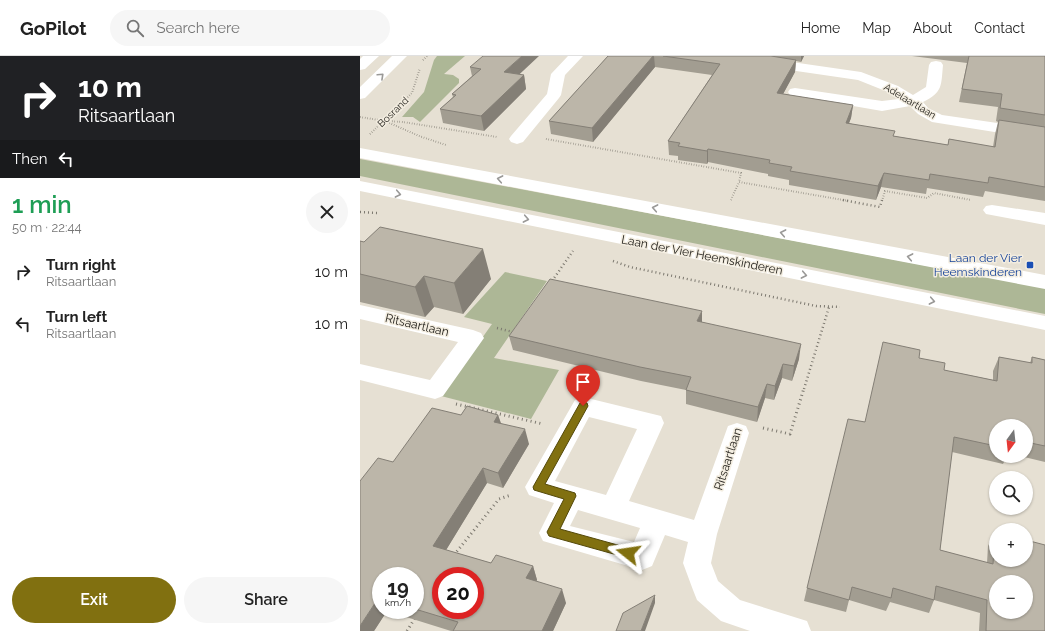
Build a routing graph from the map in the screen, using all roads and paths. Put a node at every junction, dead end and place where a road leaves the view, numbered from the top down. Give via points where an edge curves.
1 (372, 56) edge
2 (400, 56) edge
3 (427, 56) edge
4 (576, 56) edge
5 (721, 56) edge
6 (422, 61) dead end
7 (936, 65) dead end
8 (360, 66) edge
9 (420, 67) dead end
10 (795, 92) dead end
11 (360, 95) edge
12 (913, 101) junction
13 (360, 117) edge
14 (385, 121) junction
15 (1045, 135) edge
16 (519, 137) junction
17 (363, 145) edge
18 (740, 166) edge
19 (736, 173) junction
20 (738, 182) junction
21 (360, 186) edge
22 (730, 200) dead end
23 (992, 210) joint
24 (1045, 219) edge
25 (576, 248) dead end
26 (1045, 282) edge
27 (550, 284) edge
28 (829, 307) dead end
29 (360, 312) edge
30 (1045, 324) edge
31 (516, 333) edge
32 (473, 338) junction
33 (360, 372) edge
34 (435, 390) junction
35 (568, 430) junction
36 (737, 433) joint
37 (538, 487) junction
38 (571, 496) junction
39 (613, 507) junction
40 (657, 520) junction
41 (703, 534) junction
42 (452, 558) edge
43 (414, 619) edge
44 (407, 631) edge
45 (796, 631) edge

1 - 8 street
11 -> 2 street
3 - 6 path
4 - 16 street via 558,74 554,95
5 - 12 street, Adelaartlaan via 861,76
7 - 12 street via 933,88
9 - 14 path, Bosrand via 412,93
10 - 12 street via 882,106
12 - 15 street, Adelaartlaan via 923,111 938,118
13 - 14 path
14 - 16 path via 494,137
14 - 17 path, Bosrand
16 - 19 path
26 -> 17 street
18 - 19 path
19 - 20 path via 741,173
20 - 22 path
20 - 23 path via 880,207 886,192 927,198 934,193 976,200
21 -> 30 street, Laan der Vier Heemskinderen
23 - 24 street
25 - 27 path
28 - 36 path, Ritsaartlaan via 790,434 740,423
29 - 32 street, Ritsaartlaan
31 - 32 path via 484,325
32 - 34 street
33 - 34 street
34 - 35 path via 437,400
35 - 37 street
35 - 39 street via 583,406 652,422
36 - 41 street, Ritsaartlaan
37 - 38 street
37 - 42 path via 499,499
38 - 39 street
38 - 40 street via 553,532 642,557
39 - 40 street
40 - 41 street
41 - 45 street, Ritsaartlaan via 697,563 707,590 731,611
43 - 44 path

